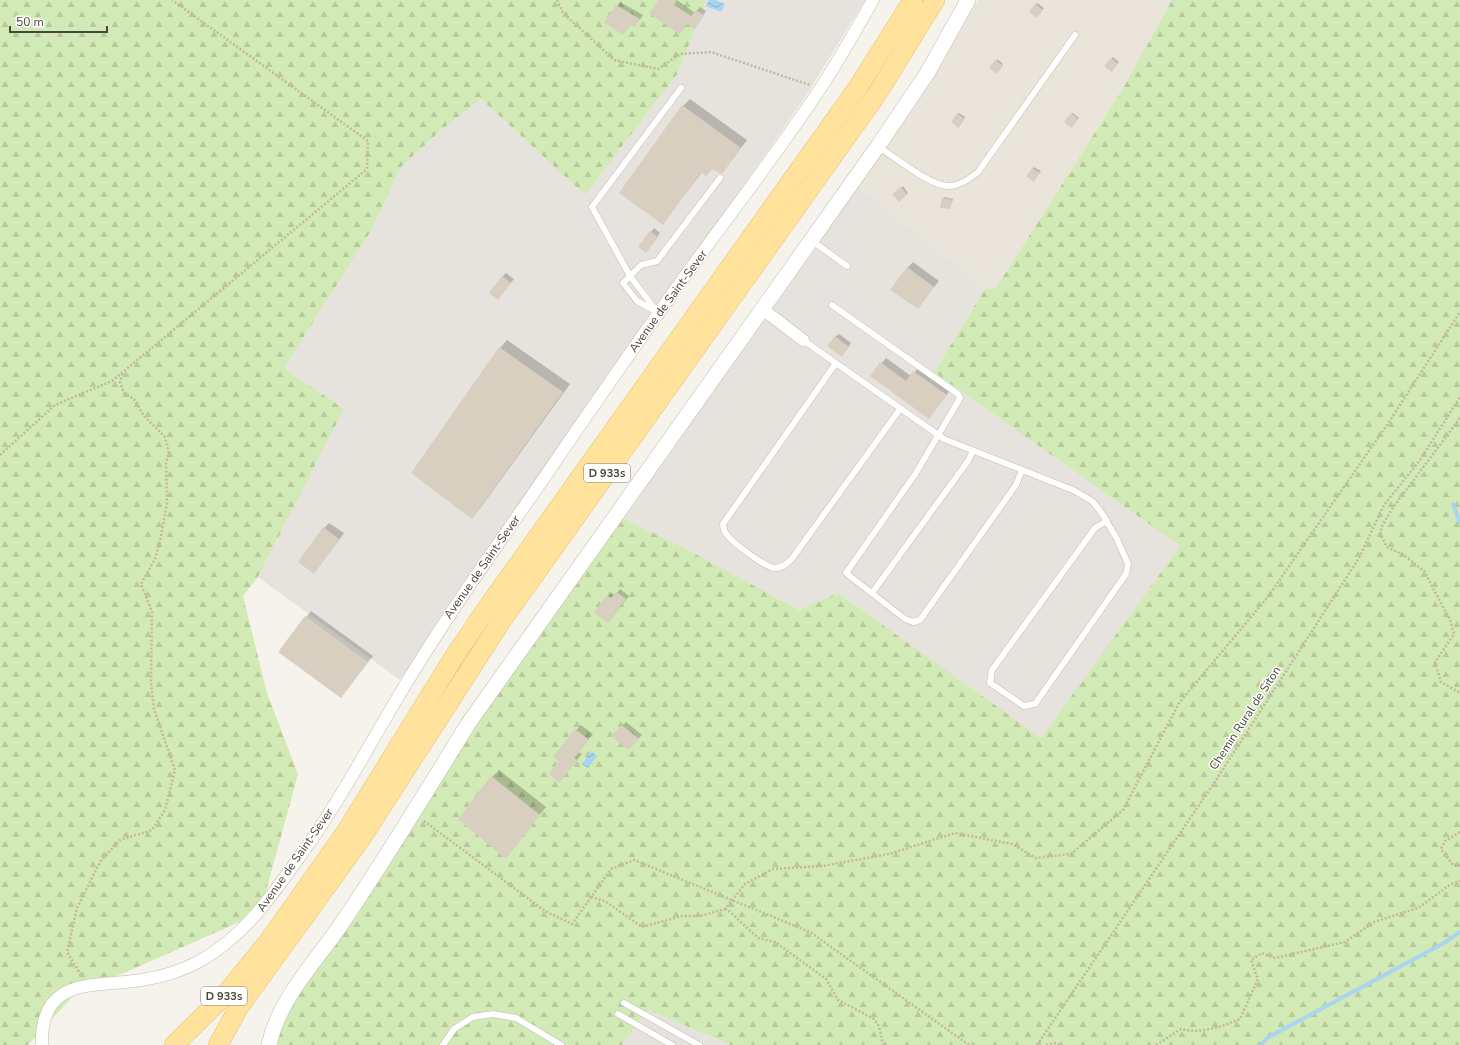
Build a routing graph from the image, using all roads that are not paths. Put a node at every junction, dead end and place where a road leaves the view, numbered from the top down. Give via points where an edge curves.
1 (873, 0) edge
2 (913, 0) edge
3 (935, 0) edge
4 (968, 0) edge
5 (1075, 35) dead end
6 (681, 88) dead end
7 (878, 146) junction
8 (720, 178) dead end
9 (810, 239) junction
10 (846, 266) dead end
11 (630, 276) junction
12 (832, 305) dead end
13 (761, 308) junction
14 (658, 313) junction
15 (803, 340) joint
16 (836, 363) junction
17 (900, 409) junction
18 (937, 435) junction
19 (973, 451) junction
20 (1022, 470) junction
21 (1106, 522) junction
22 (872, 593) junction
23 (624, 1003) dead end
24 (618, 1014) dead end
25 (695, 1044) edge
26 (42, 1045) edge
27 (174, 1045) edge
28 (218, 1045) edge
29 (269, 1045) edge
30 (443, 1045) edge
31 (561, 1045) edge
32 (672, 1045) edge

1 - 14 street, Avenue de Saint-Sever via 820,88 775,154
2 - 27 main road, D 933s via 857,89 479,620 346,832 269,941 206,1016
3 - 28 main road, D 933s via 877,94 500,623 360,840 239,1007
4 - 7 street via 928,72
5 - 7 lane via 978,172 966,182 948,186 932,181
6 - 11 lane via 592,207
7 - 9 street
8 - 11 lane via 656,261 641,265
9 - 10 lane
9 - 13 street
11 - 14 lane
11 - 14 lane via 623,283 637,301
12 - 18 lane via 958,394 958,404
13 - 15 street
13 - 29 street via 468,724 341,925 291,993
14 - 26 street, Avenue de Saint-Sever via 444,622 320,829 256,916 229,941 182,970 139,981 95,983 74,988 55,1000 46,1014
15 - 16 lane
16 - 17 lane
16 - 17 lane via 723,524 728,537 766,565 782,567 791,560
17 - 18 lane
18 - 19 lane
18 - 22 lane via 916,474 846,573
19 - 20 lane
19 - 22 lane
20 - 21 lane via 1083,494 1092,501
20 - 22 lane via 1016,486 920,620 913,622 905,619
21 - 21 lane via 1128,564 1126,574 1035,704 1024,706 990,682 992,670 1095,528
23 - 25 lane
24 - 32 lane
30 - 31 lane via 454,1029 473,1016 494,1014 516,1018

